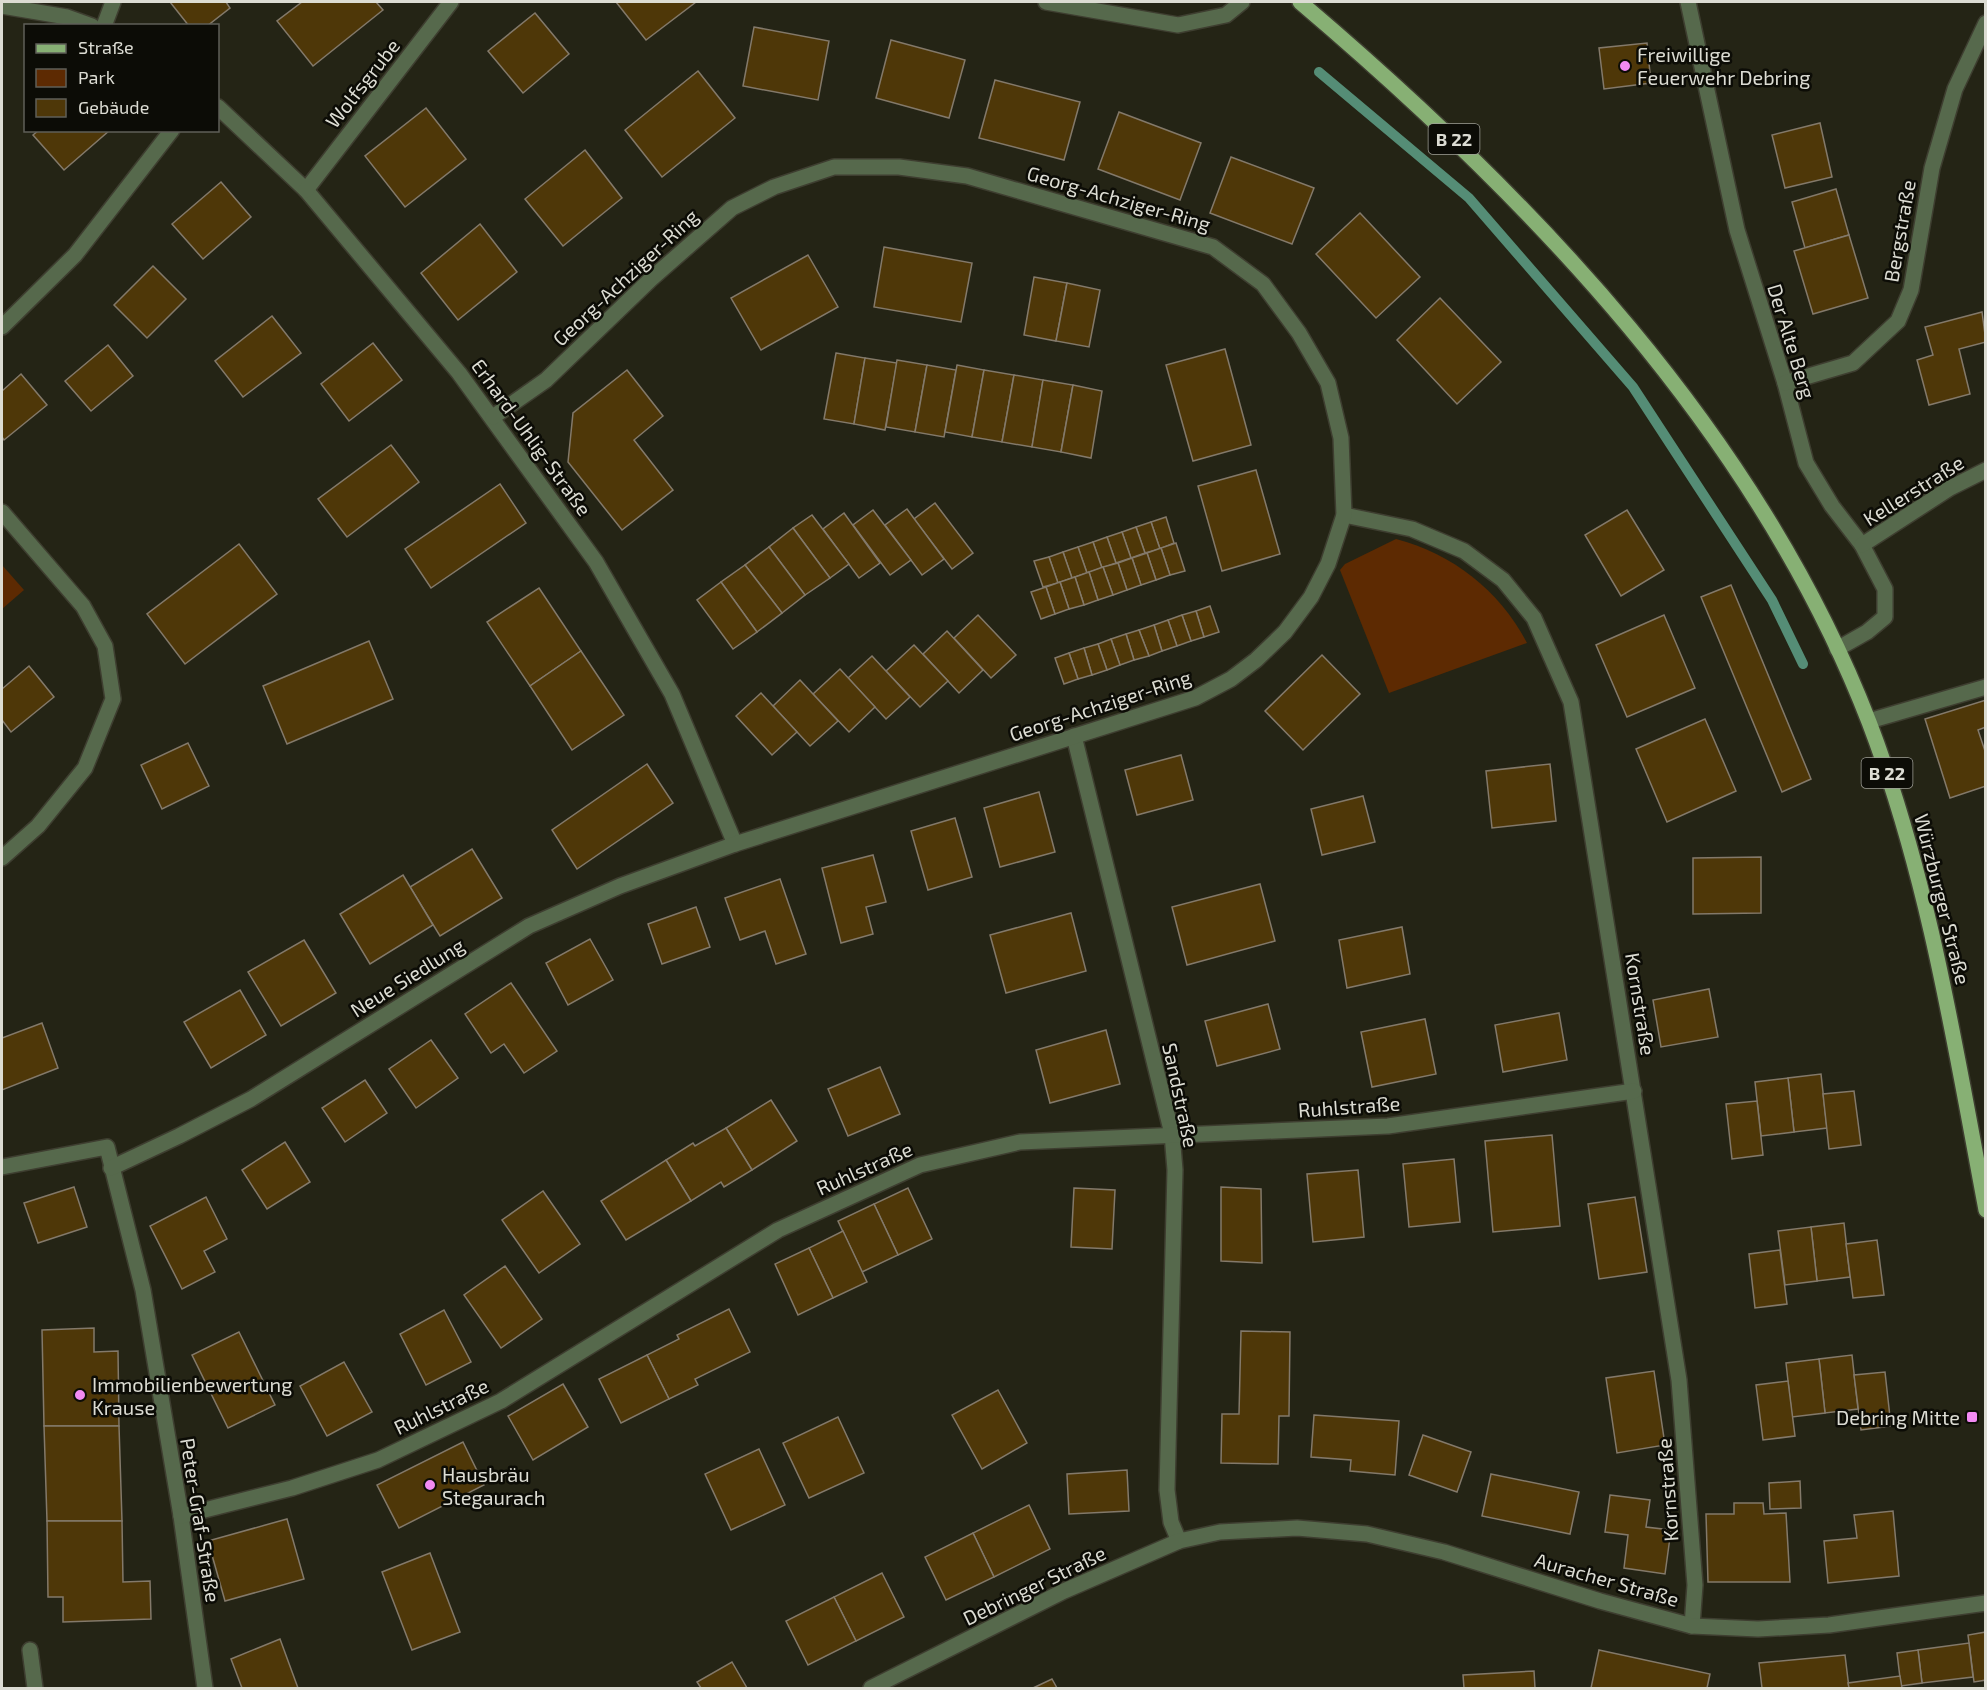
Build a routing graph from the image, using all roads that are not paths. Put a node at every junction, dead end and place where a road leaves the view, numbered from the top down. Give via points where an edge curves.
1 (113, 2) edge
2 (451, 2) edge
3 (1046, 2) edge
4 (1242, 2) edge
5 (1300, 2) edge
6 (1688, 2) edge
7 (2, 6) edge
8 (1986, 23) edge
9 (86, 24) edge
10 (105, 24) edge
11 (219, 108) edge
12 (170, 132) edge
13 (306, 190) junction
14 (2, 327) edge
15 (1785, 383) junction
16 (493, 417) junction
17 (1986, 470) edge
18 (2, 513) edge
19 (1344, 515) junction
20 (1862, 545) junction
21 (1837, 649) junction
22 (1986, 687) edge
23 (1869, 721) junction
24 (1074, 736) junction
25 (735, 844) junction
26 (2, 858) edge
27 (1634, 1091) junction
28 (1172, 1134) junction
29 (2, 1167) edge
30 (111, 1168) junction
31 (1986, 1210) edge
32 (181, 1516) junction
33 (1220, 1532) joint
34 (1179, 1541) junction
35 (1986, 1603) edge
36 (1692, 1626) junction
37 (30, 1650) dead end
38 (35, 1689) edge
39 (205, 1689) edge
40 (871, 1689) edge

1 - 10 street
2 - 13 street, Wolfsgrube
3 - 4 street via 1178,25 1226,15
5 - 21 main road, Würzburger Straße / B 22 via 1389,77 1457,142 1598,287 1726,456 1791,559
6 - 15 street, Der Alte Berg via 1737,230
7 - 9 street
8 - 15 street, Bergstraße via 1951,100 1932,168 1911,290 1898,321 1853,363
11 - 13 street, Erhard-Uhlig-Straße
12 - 14 street via 75,255
13 - 16 street, Erhard-Uhlig-Straße
15 - 20 street, Der Alte Berg via 1806,463
16 - 19 street, Georg-Achziger-Ring via 546,380 658,272 732,208 774,187 834,167 898,167 967,176 1213,247 1263,284 1299,333 1328,383 1341,438
16 - 25 street, Erhard-Uhlig-Straße via 596,562 672,694
17 - 20 street, Kellerstraße via 1950,488
18 - 26 street via 83,606 105,646 113,699 86,768 38,826
19 - 24 street, Georg-Achziger-Ring via 1328,564 1311,597 1285,632 1256,660 1195,698
19 - 27 street, Kornstraße via 1412,529 1464,551 1503,580 1534,618 1571,702
20 - 21 street, Der Alte Berg via 1885,589 1885,617
21 - 23 main road, Würzburger Straße / B 22
22 - 23 street
23 - 31 main road, Würzburger Straße / B 22 via 1899,808 1943,976
24 - 25 street, Georg-Achziger-Ring
24 - 28 street, Sandstraße
25 - 30 street, Neue Siedlung via 620,886 529,926 251,1099
27 - 28 street, Ruhlstraße via 1388,1126
27 - 36 street, Kornstraße via 1679,1380 1695,1585
28 - 32 street, Ruhlstraße via 1020,1142 920,1165 778,1230 501,1401 378,1460 292,1488
28 - 34 street, Sandstraße via 1167,1490 1171,1522
29 - 30 street, Peter-Graf-Straße via 107,1147
30 - 32 street, Peter-Graf-Straße via 143,1290
32 - 39 street, Peter-Graf-Straße
33 - 34 street, Debringer Straße
33 - 36 street, Auracher Straße via 1297,1528 1366,1534 1444,1552
34 - 40 street, Debringer Straße via 1064,1591
35 - 36 street, Auracher Straße via 1829,1625 1758,1629
37 - 38 street

